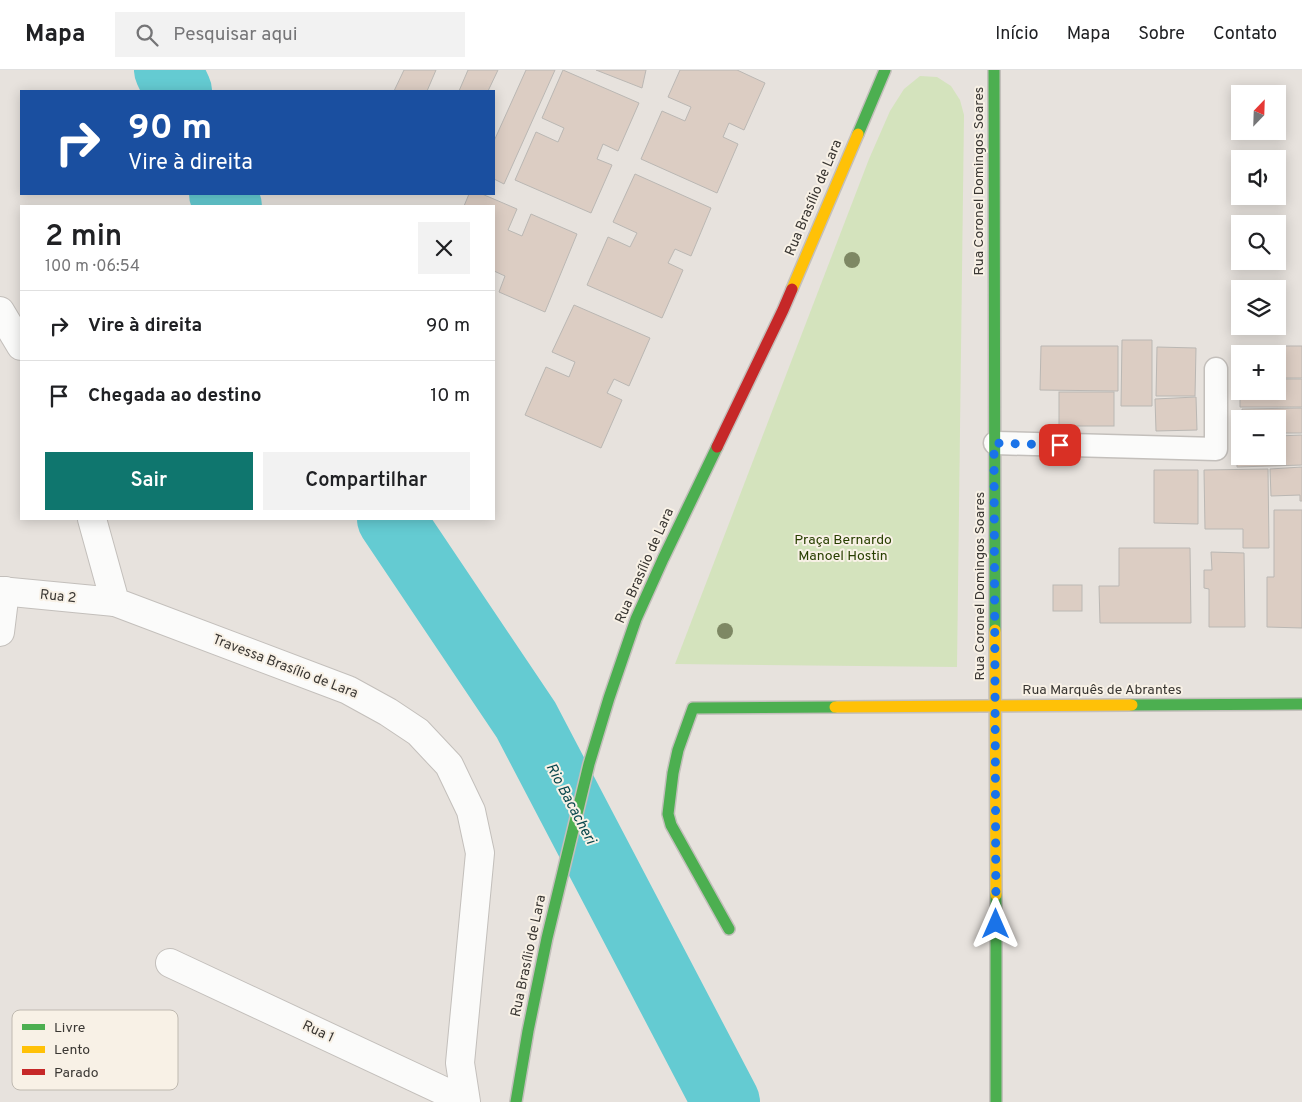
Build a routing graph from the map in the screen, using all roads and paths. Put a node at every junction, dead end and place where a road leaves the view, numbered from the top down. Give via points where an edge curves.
1 (885, 70) edge
2 (994, 70) edge
3 (1216, 369) dead end
4 (994, 443) junction
5 (92, 520) edge
6 (3, 591) edge
7 (115, 602) junction
8 (0, 632) edge
9 (1302, 704) edge
10 (995, 706) junction
11 (729, 929) dead end
12 (170, 963) dead end
13 (466, 1101) edge
14 (516, 1102) edge
15 (996, 1102) edge

1 - 14 street, Rua Brasílio de Lara via 782,310 636,619 588,764 547,938
2 - 4 street, Rua Coronel Domingos Soares
3 - 4 lane via 1216,449
4 - 10 street, Rua Coronel Domingos Soares
5 - 7 street
6 - 7 street, Rua 2
6 - 8 street
7 - 13 street, Travessa Brasílio de Lara via 348,690 418,732 449,765 471,811 480,853 460,1063
9 - 10 street, Rua Marquês de Abrantes
10 - 11 street, Rua Marquês de Abrantes via 693,708 678,750 668,814 671,825
10 - 15 street, Rua Coronel Domingos Soares
12 - 13 street, Rua 1

